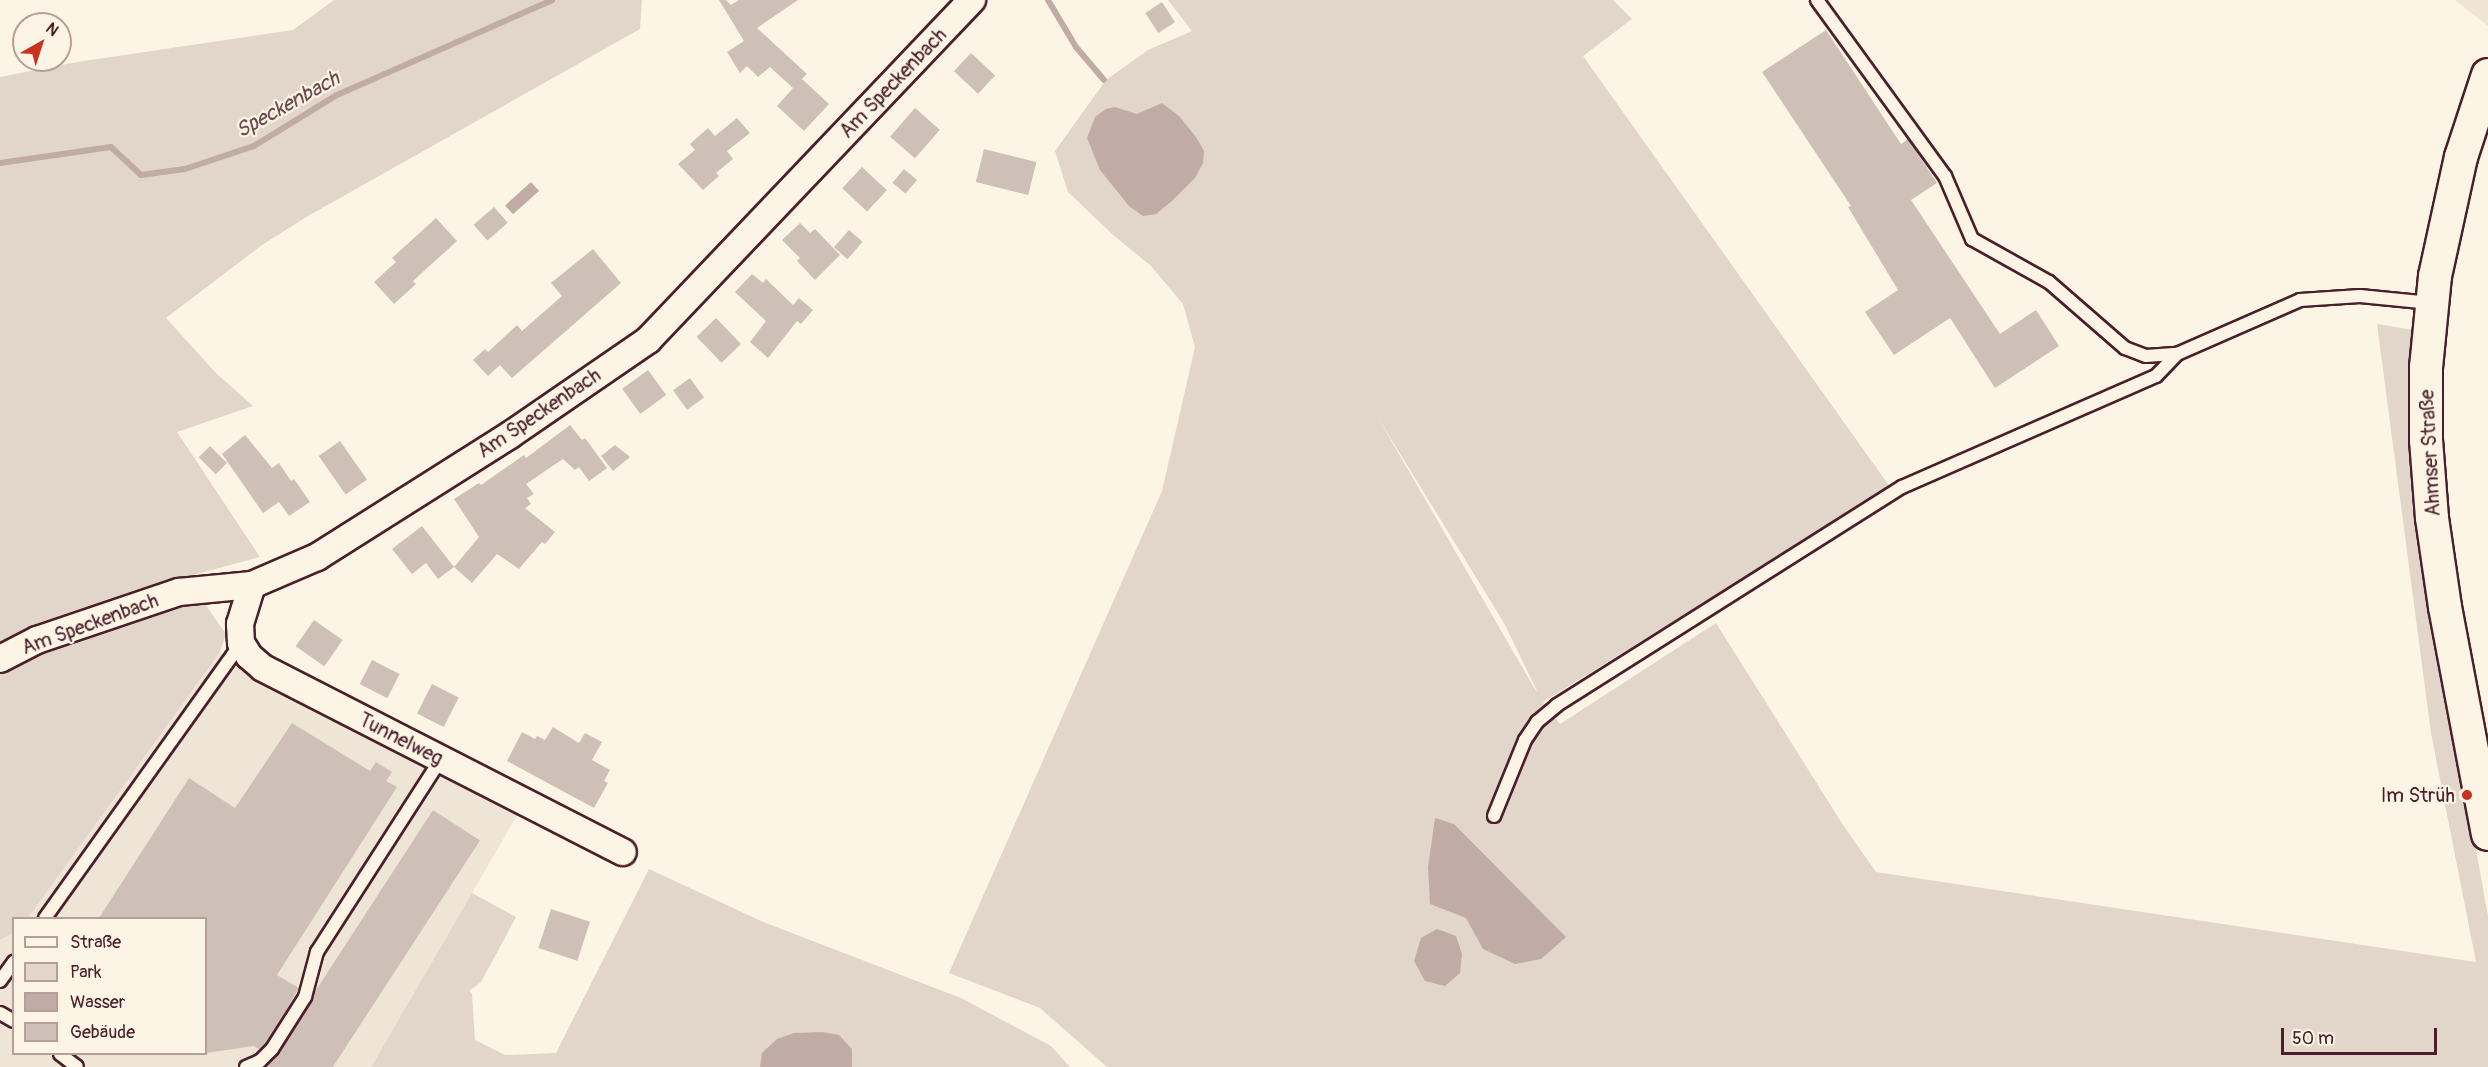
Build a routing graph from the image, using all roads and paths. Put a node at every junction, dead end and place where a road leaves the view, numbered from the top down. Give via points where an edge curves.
1 (972, 0) edge
2 (1817, 0) edge
3 (2488, 75) edge
4 (2431, 303) junction
5 (2177, 354) junction
6 (252, 585) junction
7 (241, 643) junction
8 (0, 659) edge
9 (441, 759) junction
10 (1494, 816) dead end
11 (2488, 834) edge
12 (623, 852) dead end
13 (46, 917) edge
14 (12, 965) edge
15 (0, 981) edge
16 (62, 1055) edge
17 (76, 1067) edge
18 (246, 1067) edge

1 - 6 street, Am Speckenbach via 648,340 510,435 317,557
2 - 5 lane via 1945,176 1972,239 2049,282 2125,348 2146,356
3 - 4 street, Ahmser Straße via 2461,158
4 - 5 lane via 2360,296 2300,300
4 - 11 street, Ahmser Straße via 2426,440 2432,518
5 - 10 lane via 2156,376 1902,488 1557,705 1537,722 1525,740
6 - 7 street via 240,624
6 - 8 street, Am Speckenbach via 179,592 37,639
7 - 9 street, Tunnelweg via 263,668
7 - 13 lane
9 - 12 street, Tunnelweg
9 - 18 lane via 317,952 305,997 272,1049 260,1061
14 - 15 lane
16 - 17 lane

